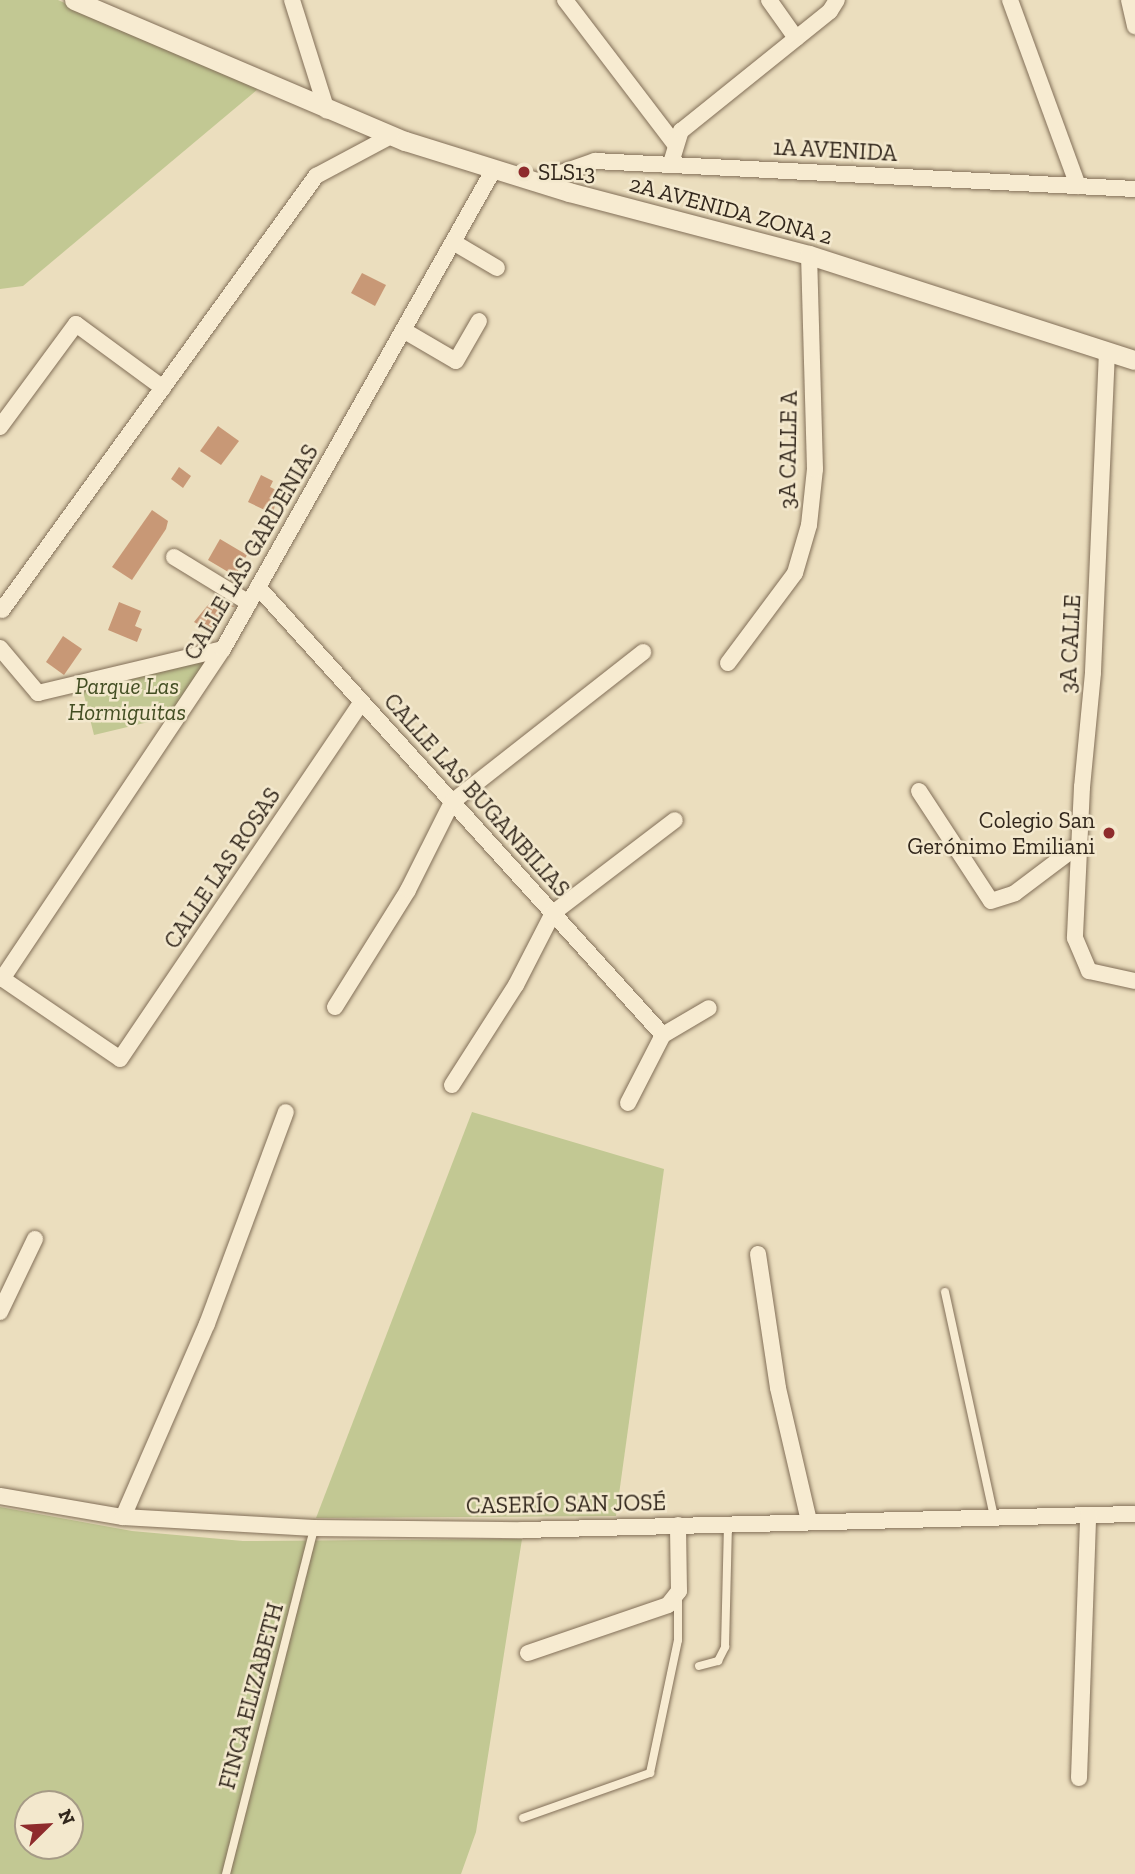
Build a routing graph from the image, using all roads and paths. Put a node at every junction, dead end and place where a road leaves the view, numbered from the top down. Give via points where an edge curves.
1 (74, 0) edge
2 (292, 0) edge
3 (565, 0) edge
4 (769, 0) edge
5 (837, 0) edge
6 (1010, 0) edge
7 (1129, 0) edge
8 (1135, 26) edge
9 (796, 38) junction
10 (327, 111) junction
11 (391, 136) junction
12 (674, 143) junction
13 (671, 163) junction
14 (494, 169) junction
15 (535, 181) junction
16 (1078, 187) junction
17 (1135, 189) edge
18 (453, 242) junction
19 (809, 255) junction
20 (497, 268) dead end
21 (479, 321) dead end
22 (403, 330) junction
23 (1107, 351) junction
24 (1135, 360) edge
25 (163, 388) junction
26 (0, 427) edge
27 (174, 557) dead end
28 (258, 587) junction
29 (249, 603) junction
30 (2, 610) dead end
31 (0, 648) edge
32 (223, 649) junction
33 (643, 652) dead end
34 (728, 663) dead end
35 (362, 702) junction
36 (919, 791) dead end
37 (452, 802) junction
38 (675, 820) dead end
39 (1080, 844) junction
40 (553, 913) junction
41 (1, 978) edge
42 (1135, 981) edge
43 (335, 1007) dead end
44 (709, 1008) dead end
45 (663, 1035) junction
46 (452, 1085) dead end
47 (628, 1103) dead end
48 (286, 1111) dead end
49 (34, 1239) dead end
50 (758, 1254) dead end
51 (945, 1292) dead end
52 (0, 1312) edge
53 (0, 1496) edge
54 (1135, 1514) edge
55 (1088, 1515) junction
56 (122, 1517) junction
57 (994, 1517) junction
58 (809, 1521) junction
59 (728, 1523) junction
60 (678, 1525) junction
61 (314, 1528) junction
62 (678, 1595) junction
63 (528, 1653) dead end
64 (699, 1666) dead end
65 (1079, 1778) dead end
66 (523, 1818) dead end
67 (226, 1874) edge

1 - 10 street, 2A AVENIDA ZONA 2
2 - 10 street
3 - 12 street
4 - 9 street
5 - 9 street
6 - 16 street
7 - 8 street
9 - 12 street via 681,131
10 - 11 street, 2A AVENIDA ZONA 2
11 - 14 street, 2A AVENIDA ZONA 2
11 - 25 street via 316,176
12 - 13 street
13 - 15 street, 1A AVENIDA via 595,161
13 - 16 street, 1A AVENIDA
14 - 15 street, 2A AVENIDA ZONA 2
14 - 18 street, CALLE LAS GARDENIAS
15 - 19 street, 2A AVENIDA ZONA 2
16 - 17 street, 1A AVENIDA
18 - 20 street
18 - 22 street, CALLE LAS GARDENIAS
19 - 23 street, 2A AVENIDA ZONA 2
19 - 34 street, 3A CALLE A via 815,470 809,525 795,573
21 - 22 street via 456,360
22 - 28 street, CALLE LAS GARDENIAS
23 - 24 street, 2A AVENIDA ZONA 2
23 - 39 street, 3A CALLE via 1093,673
25 - 26 street via 76,324
25 - 30 street
27 - 29 street
28 - 29 street, CALLE LAS GARDENIAS
28 - 35 street, CALLE LAS BUGANBILIAS
29 - 32 street, CALLE LAS GARDENIAS
31 - 32 street via 38,693
32 - 41 street, CALLE LAS GARDENIAS
33 - 37 street
35 - 37 street, CALLE LAS BUGANBILIAS
35 - 41 street, CALLE LAS ROSAS via 120,1059
36 - 39 street via 991,901 1015,893
37 - 40 street, CALLE LAS BUGANBILIAS
37 - 43 street via 408,890
38 - 40 street
39 - 42 street, 3A CALLE via 1074,938 1090,971
40 - 45 street, CALLE LAS BUGANBILIAS
40 - 46 street via 516,985
44 - 45 street
45 - 47 street
48 - 56 street via 207,1324
49 - 52 street
50 - 58 street via 778,1388
51 - 57 lane
53 - 56 street, CASERÍO SAN JOSÉ
54 - 55 street, CASERÍO SAN JOSÉ
55 - 57 street, CASERÍO SAN JOSÉ
55 - 65 street
56 - 61 street, CASERÍO SAN JOSÉ
57 - 58 street, CASERÍO SAN JOSÉ
58 - 59 street, CASERÍO SAN JOSÉ
59 - 60 street, CASERÍO SAN JOSÉ
59 - 64 lane via 725,1647 718,1661
60 - 61 street, CASERÍO SAN JOSÉ via 522,1530
60 - 62 street
61 - 67 lane, FINCA ELIZABETH
62 - 63 street via 668,1605 617,1625
62 - 66 lane via 678,1640 650,1773

